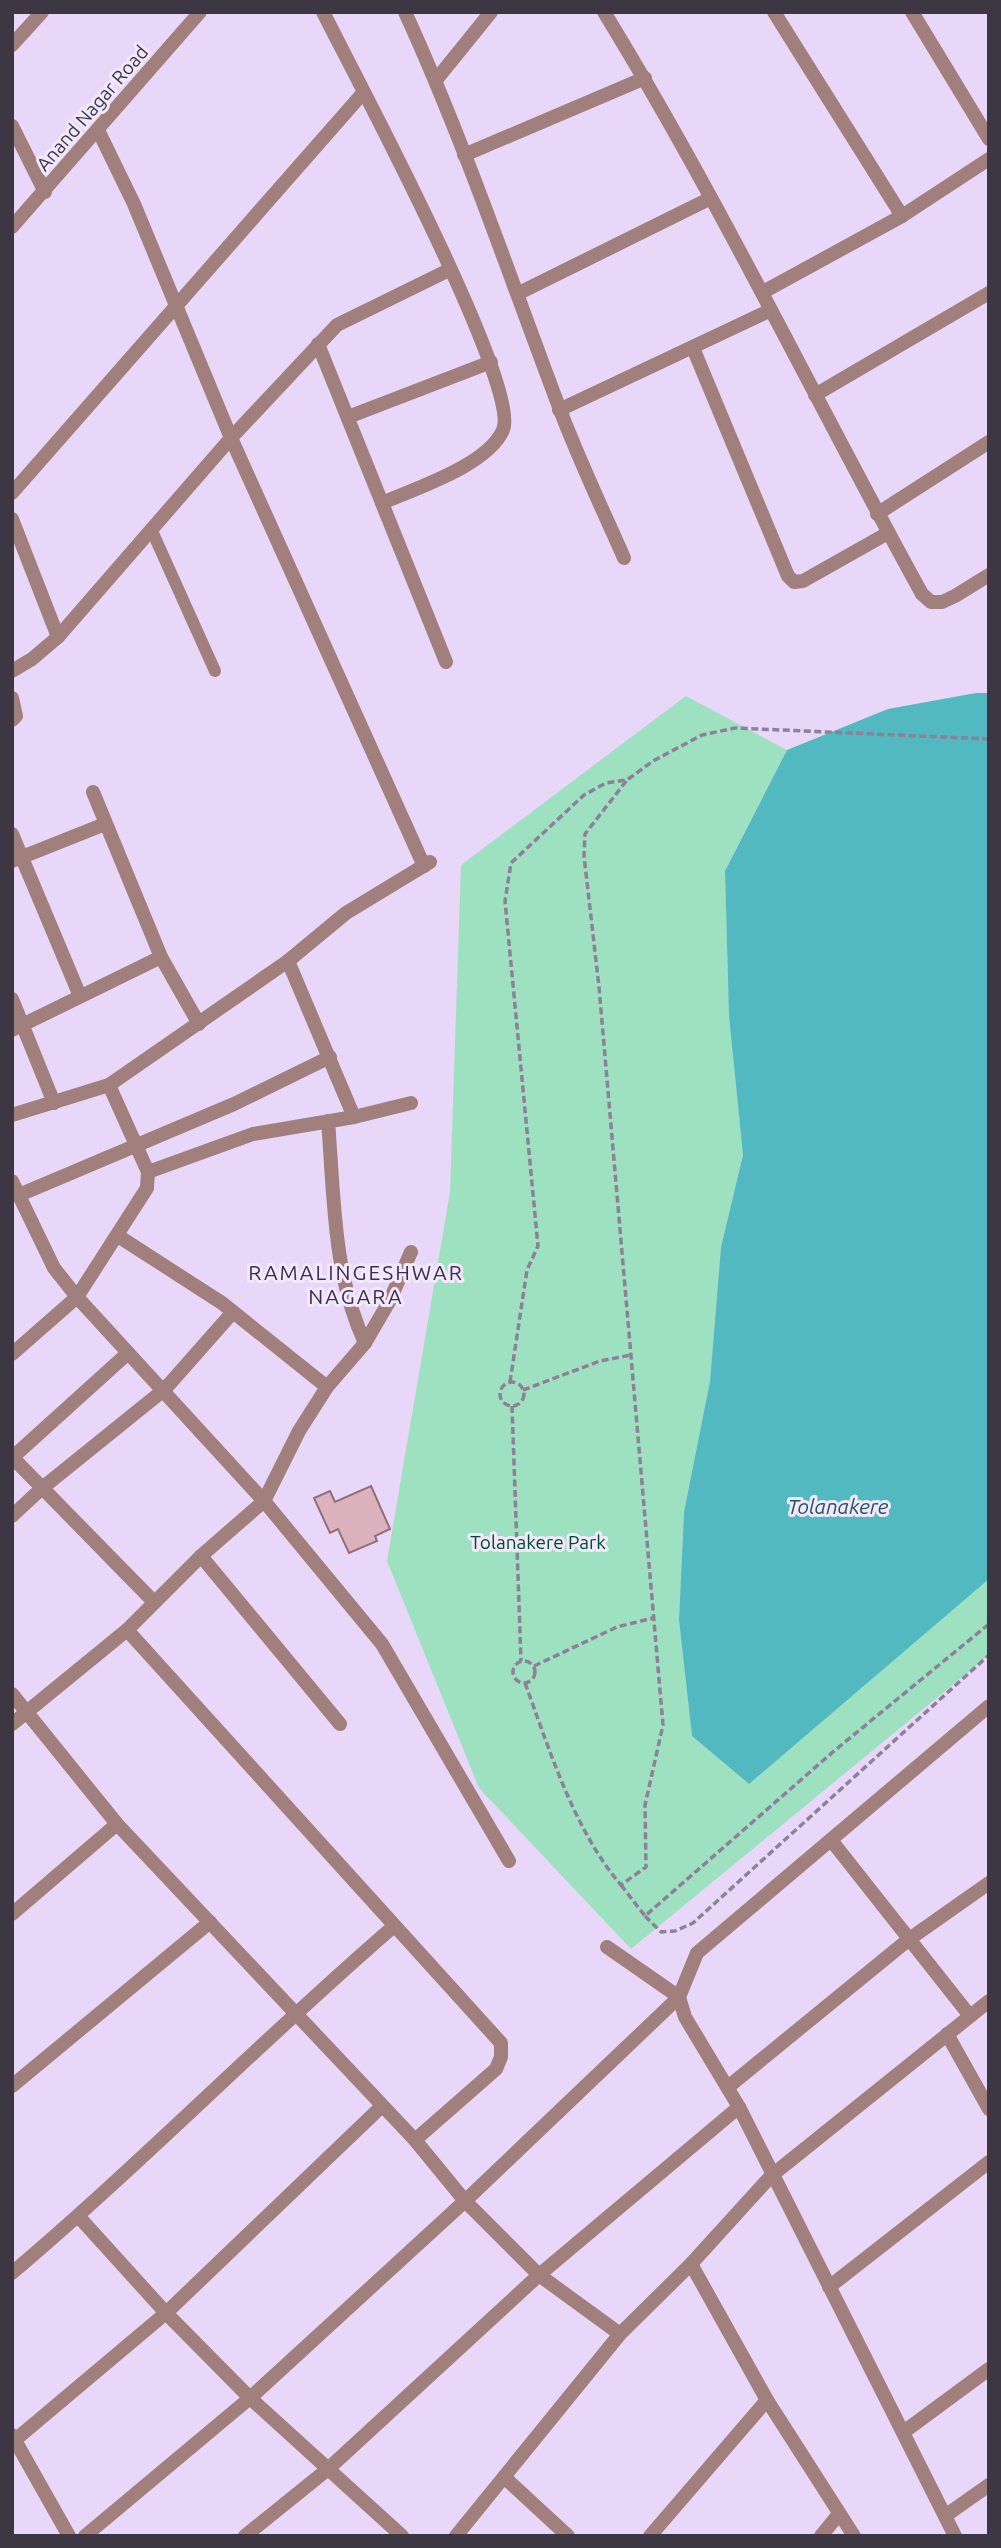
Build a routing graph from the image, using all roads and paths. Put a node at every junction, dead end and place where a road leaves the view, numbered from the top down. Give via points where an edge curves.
1 (42, 12) edge
2 (200, 12) edge
3 (323, 12) edge
4 (405, 12) edge
5 (491, 12) edge
6 (604, 12) edge
7 (775, 12) edge
8 (912, 12) edge
9 (12, 45) edge
10 (645, 78) junction
11 (436, 80) junction
12 (363, 93) junction
13 (12, 126) edge
14 (98, 130) junction
15 (989, 139) edge
16 (464, 155) junction
17 (989, 159) edge
18 (45, 192) junction
19 (711, 198) junction
20 (902, 216) junction
21 (12, 227) edge
22 (449, 270) junction
23 (763, 292) junction
24 (519, 293) junction
25 (989, 293) edge
26 (178, 305) junction
27 (771, 310) junction
28 (318, 344) junction
29 (693, 348) junction
30 (491, 362) junction
31 (816, 395) junction
32 (559, 410) junction
33 (348, 417) junction
34 (231, 438) junction
35 (989, 442) edge
36 (12, 493) edge
37 (382, 503) junction
38 (877, 514) junction
39 (12, 519) edge
40 (152, 531) junction
41 (888, 533) junction
42 (624, 558) dead end
43 (989, 575) edge
44 (58, 637) junction
45 (446, 662) dead end
46 (12, 671) edge
47 (215, 671) dead end
48 (12, 698) edge
49 (12, 720) edge
50 (989, 739) edge
51 (627, 780) junction
52 (93, 792) dead end
53 (105, 824) junction
54 (12, 834) edge
55 (17, 859) edge
56 (161, 957) junction
57 (288, 961) junction
58 (80, 996) junction
59 (12, 999) edge
60 (199, 1024) junction
61 (18, 1028) edge
62 (330, 1057) junction
63 (109, 1085) junction
64 (54, 1103) junction
65 (411, 1103) dead end
66 (12, 1115) edge
67 (354, 1117) junction
68 (328, 1121) junction
69 (137, 1146) junction
70 (148, 1172) junction
71 (16, 1188) edge
72 (118, 1236) junction
73 (411, 1252) dead end
74 (77, 1297) junction
75 (233, 1312) junction
76 (365, 1343) junction
77 (128, 1353) junction
78 (12, 1354) edge
79 (631, 1355) junction
80 (510, 1382) junction
81 (327, 1387) junction
82 (165, 1389) junction
83 (523, 1390) junction
84 (512, 1406) junction
85 (12, 1457) edge
86 (41, 1489) junction
87 (264, 1502) junction
88 (12, 1516) edge
89 (201, 1556) junction
90 (153, 1601) junction
91 (653, 1618) junction
92 (989, 1624) edge
93 (127, 1630) junction
94 (989, 1655) edge
95 (521, 1661) junction
96 (534, 1666) junction
97 (525, 1683) junction
98 (12, 1694) edge
99 (989, 1706) edge
100 (27, 1711) junction
101 (12, 1724) edge
102 (340, 1724) dead end
103 (117, 1824) junction
104 (831, 1840) junction
105 (509, 1861) dead end
106 (989, 1883) edge
107 (621, 1885) junction
108 (12, 1914) edge
109 (645, 1916) junction
110 (210, 1922) junction
111 (393, 1927) junction
112 (908, 1940) junction
113 (607, 1947) dead end
114 (680, 1997) junction
115 (989, 2001) edge
116 (296, 2010) junction
117 (970, 2016) junction
118 (947, 2034) junction
119 (12, 2086) edge
120 (728, 2087) junction
121 (382, 2106) junction
122 (739, 2107) junction
123 (989, 2109) edge
124 (415, 2140) junction
125 (989, 2162) edge
126 (771, 2176) junction
127 (465, 2201) junction
128 (79, 2217) junction
129 (691, 2264) junction
130 (12, 2273) edge
131 (539, 2275) junction
132 (829, 2287) junction
133 (166, 2313) junction
134 (620, 2334) junction
135 (989, 2369) edge
136 (250, 2398) junction
137 (767, 2400) junction
138 (905, 2431) junction
139 (14, 2438) edge
140 (328, 2469) junction
141 (504, 2477) junction
142 (989, 2484) edge
143 (839, 2514) junction
144 (945, 2516) junction
145 (69, 2536) edge
146 (85, 2536) edge
147 (245, 2536) edge
148 (402, 2536) edge
149 (456, 2536) edge
150 (568, 2536) edge
151 (650, 2536) edge
152 (821, 2536) edge
153 (854, 2536) edge
154 (955, 2536) edge

1 - 9 street
2 - 14 street, Anand Nagar Road
3 - 12 street
4 - 11 street
5 - 11 street
6 - 10 street
7 - 20 street
8 - 15 street
10 - 16 street
10 - 19 street
11 - 16 street
12 - 22 street
12 - 26 street
13 - 18 street
14 - 18 street, Anand Nagar Road
14 - 26 street
16 - 24 street
17 - 20 street
18 - 21 street, Anand Nagar Road
19 - 23 street
19 - 24 street
20 - 23 street
22 - 28 street via 337,325
22 - 30 street
23 - 27 street
24 - 32 street
25 - 31 street
26 - 34 street
26 - 36 street
27 - 29 street
27 - 31 street
28 - 33 street
28 - 34 street
29 - 32 street
29 - 41 street via 794,582
30 - 33 street
30 - 37 street via 506,410 504,429 493,444 472,462
31 - 38 street
32 - 42 street
33 - 37 street
34 - 40 street
34 - 57 street via 428,863 346,913
35 - 38 street
37 - 45 street
38 - 41 street
39 - 44 street
40 - 44 street
40 - 47 lane
41 - 43 street via 931,602 955,596
44 - 46 street
48 - 49 street via 16,716
50 - 51 path via 735,728 702,735
51 - 79 path via 585,834 584,856
51 - 80 path via 606,783 584,795 511,863 505,901 538,1245 527,1270
52 - 53 street
53 - 55 street
53 - 56 street
54 - 55 street
55 - 58 street
56 - 58 street
56 - 60 street
57 - 60 street
57 - 62 street
58 - 61 street
59 - 61 street
60 - 63 street
61 - 64 street
62 - 67 street
62 - 69 street
63 - 64 street
63 - 69 street
64 - 66 street
65 - 67 street
67 - 68 street
68 - 70 street via 253,1134
68 - 76 street via 343,1274 353,1318
69 - 70 street
69 - 71 street
70 - 72 street via 147,1188
71 - 74 street via 54,1268
72 - 74 street
72 - 75 street
73 - 76 street
74 - 77 street
74 - 78 street
75 - 81 street
75 - 82 street
76 - 81 street
77 - 82 street
77 - 85 street
79 - 83 path via 600,1361
79 - 91 path
80 - 83 path
80 - 84 path via 501,1389 500,1397
81 - 87 street
82 - 86 street
82 - 87 street
83 - 84 path via 522,1401
84 - 95 path
85 - 86 street
86 - 88 street
86 - 90 street
87 - 89 street
87 - 105 street via 382,1644
89 - 90 street
89 - 102 street
90 - 93 street
91 - 96 path via 617,1627
91 - 107 path via 663,1725 645,1805 646,1867
92 - 109 path
93 - 100 street
93 - 111 street
94 - 109 path via 693,1923 661,1932
95 - 96 path
95 - 97 path via 515,1665 514,1675
96 - 97 path via 534,1676
97 - 107 path via 577,1812 606,1868
98 - 100 street
99 - 104 street
100 - 101 street
100 - 103 street
103 - 108 street
103 - 110 street
104 - 112 street
104 - 114 street via 697,1953
106 - 112 street
107 - 109 path
110 - 116 street
110 - 119 street
111 - 116 street
111 - 124 street via 501,2043 496,2069
112 - 117 street
112 - 120 street
113 - 114 street
114 - 120 street via 685,2017
114 - 127 street
115 - 117 street
116 - 121 street
116 - 128 street
117 - 118 street
118 - 123 street
118 - 126 street
120 - 122 street
121 - 124 street
121 - 133 street
122 - 126 street
122 - 131 street
124 - 127 street
125 - 132 street
126 - 129 street
126 - 132 street
127 - 131 street
127 - 136 street
128 - 130 street
128 - 133 street
129 - 134 street
129 - 137 street
131 - 134 street
131 - 140 street
132 - 138 street
133 - 136 street
133 - 139 street
134 - 141 street
135 - 138 street
136 - 140 street
136 - 146 street
137 - 143 street
137 - 151 street
138 - 144 street
139 - 145 street
140 - 147 street
140 - 148 street
141 - 149 street
141 - 150 street
142 - 144 street
143 - 152 street
143 - 153 street
144 - 154 street

